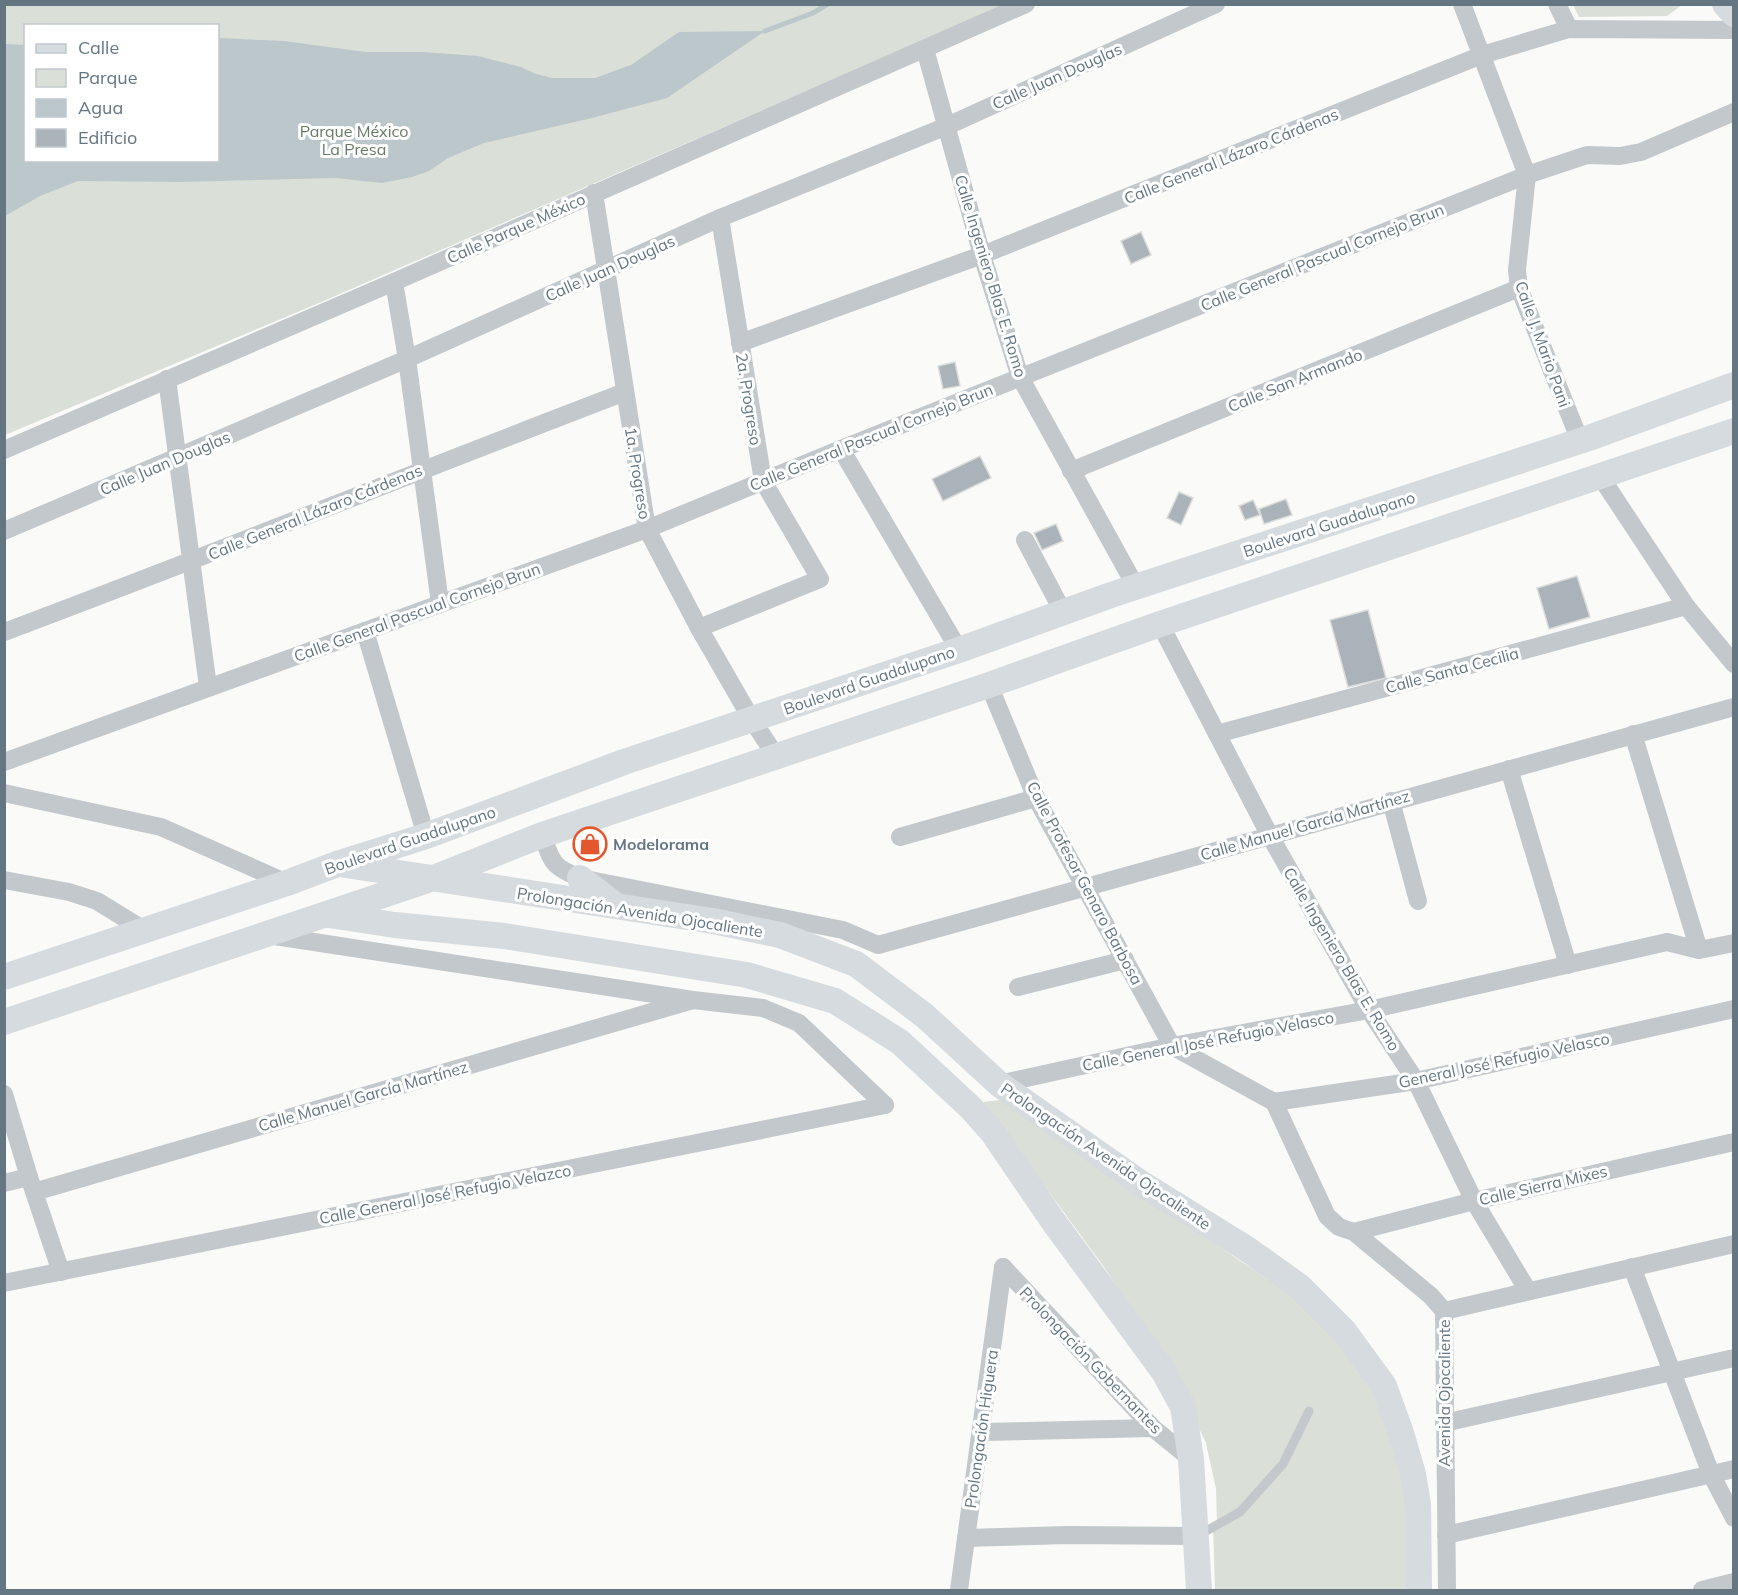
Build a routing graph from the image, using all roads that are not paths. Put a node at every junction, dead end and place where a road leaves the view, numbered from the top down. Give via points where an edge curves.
1 (1026, 4) edge
2 (1216, 4) edge
3 (1462, 4) edge
4 (1557, 4) edge
5 (1725, 4) edge
6 (1734, 14) edge
7 (1569, 29) junction
8 (1734, 30) edge
9 (925, 49) junction
10 (1482, 55) junction
11 (1734, 112) edge
12 (947, 126) junction
13 (1527, 175) junction
14 (594, 193) junction
15 (720, 219) junction
16 (982, 255) junction
17 (606, 270) junction
18 (394, 282) junction
19 (1519, 288) junction
20 (740, 343) junction
21 (407, 359) junction
22 (1020, 377) junction
23 (167, 379) junction
24 (1734, 385) edge
25 (625, 392) junction
26 (1734, 431) edge
27 (1580, 441) junction
28 (841, 448) junction
29 (4, 450) edge
30 (178, 458) junction
31 (422, 469) junction
32 (1071, 471) junction
33 (1600, 477) junction
34 (763, 481) junction
35 (646, 529) junction
36 (4, 531) edge
37 (1025, 540) dead end
38 (191, 562) junction
39 (1136, 587) junction
40 (440, 603) junction
41 (1686, 606) junction
42 (1063, 612) junction
43 (1160, 624) junction
44 (699, 628) junction
45 (365, 631) junction
46 (4, 632) edge
47 (959, 650) junction
48 (1734, 664) edge
49 (989, 685) junction
50 (208, 687) junction
51 (1734, 707) edge
52 (752, 720) junction
53 (1217, 734) junction
54 (1633, 734) junction
55 (776, 756) junction
56 (4, 762) edge
57 (624, 762) junction
58 (1509, 769) junction
59 (4, 793) edge
60 (1036, 798) junction
61 (1391, 801) junction
62 (542, 835) junction
63 (426, 836) junction
64 (1270, 836) junction
65 (900, 837) dead end
66 (337, 864) junction
67 (580, 878) junction
68 (431, 879) junction
69 (4, 880) edge
70 (396, 882) junction
71 (287, 883) junction
72 (1085, 886) junction
73 (1418, 901) dead end
74 (617, 906) junction
75 (323, 914) junction
76 (395, 925) junction
77 (144, 930) junction
78 (265, 935) junction
79 (1734, 943) edge
80 (1699, 950) junction
81 (1125, 960) junction
82 (1568, 965) junction
83 (747, 975) junction
84 (4, 977) edge
85 (1018, 987) dead end
86 (693, 1000) junction
87 (739, 1004) junction
88 (1734, 1009) edge
89 (1369, 1010) junction
90 (4, 1022) edge
91 (1172, 1046) junction
92 (1416, 1081) junction
93 (999, 1084) junction
94 (4, 1094) edge
95 (1274, 1102) junction
96 (1734, 1142) edge
97 (4, 1184) edge
98 (32, 1185) junction
99 (1474, 1201) junction
100 (1354, 1232) junction
101 (1734, 1244) edge
102 (1003, 1267) joint
103 (1632, 1267) junction
104 (61, 1272) junction
105 (4, 1283) edge
106 (1528, 1291) junction
107 (1444, 1311) junction
108 (1734, 1358) edge
109 (1671, 1372) junction
110 (1309, 1411) dead end
111 (1444, 1423) junction
112 (1153, 1428) junction
113 (981, 1432) junction
114 (1191, 1459) junction
115 (1734, 1469) edge
116 (1711, 1474) junction
117 (1734, 1518) edge
118 (1446, 1535) junction
119 (1197, 1536) junction
120 (966, 1538) junction
121 (1734, 1582) edge
122 (959, 1590) edge
123 (1199, 1590) edge
124 (1419, 1590) edge
125 (1447, 1590) edge
126 (1702, 1590) edge

1 - 9 street, Calle Parque México
2 - 12 street, Calle Juan Douglas
3 - 10 street, Calle J. Mario Pani
4 - 7 street
5 - 6 main road
7 - 8 street, Calle General Lázaro Cárdenas
7 - 10 street, Calle General Lázaro Cárdenas
9 - 12 street, Calle Ingeniero Blas E. Romo
9 - 14 street, Calle Parque México
10 - 13 street, Calle J. Mario Pani
10 - 16 street, Calle General Lázaro Cárdenas
11 - 13 street, Calle General Pascual Cornejo Brun via 1641,152 1587,155
12 - 15 street, Calle Juan Douglas
12 - 16 street, Calle Ingeniero Blas E. Romo
13 - 19 street, Calle J. Mario Pani via 1517,270
13 - 22 street, Calle General Pascual Cornejo Brun
14 - 17 street, 1a. Progreso
14 - 18 street, Calle Parque México
15 - 17 street, Calle Juan Douglas
15 - 20 street, 2a. Progreso
16 - 20 street, Calle General Lázaro Cárdenas
16 - 22 street, Calle Ingeniero Blas E. Romo
17 - 21 street, Calle Juan Douglas
17 - 25 street, 1a. Progreso
18 - 21 street
18 - 23 street, Calle Parque México
19 - 27 street, Calle J. Mario Pani
19 - 32 street, Calle San Armando
20 - 34 street, 2a. Progreso
21 - 30 street, Calle Juan Douglas
21 - 31 street
22 - 28 street, Calle General Pascual Cornejo Brun
22 - 32 street, Calle Ingeniero Blas E. Romo
23 - 29 street, Calle Parque México
23 - 30 street
24 - 27 main road, Boulevard Guadalupano
25 - 31 street, Calle General Lázaro Cárdenas
25 - 35 street, 1a. Progreso
26 - 33 main road
27 - 39 main road, Boulevard Guadalupano
28 - 34 street, Calle General Pascual Cornejo Brun
28 - 47 street
30 - 36 street, Calle Juan Douglas
30 - 38 street
31 - 38 street, Calle General Lázaro Cárdenas
31 - 40 street
32 - 39 street, Calle Ingeniero Blas E. Romo
33 - 41 street
33 - 43 main road
34 - 35 street, Calle General Pascual Cornejo Brun
34 - 44 street, 2a. Progreso via 820,579
35 - 40 street, Calle General Pascual Cornejo Brun
35 - 44 street, 1a. Progreso
37 - 42 street
38 - 46 street, Calle General Lázaro Cárdenas
38 - 50 street
39 - 42 main road, Boulevard Guadalupano
40 - 45 street, Calle General Pascual Cornejo Brun
41 - 48 street
41 - 53 street, Calle Santa Cecilia
42 - 47 main road, Boulevard Guadalupano
43 - 49 main road
43 - 53 street, Calle Ingeniero Blas E. Romo
44 - 52 street, 1a. Progreso
45 - 50 street, Calle General Pascual Cornejo Brun
45 - 63 street
47 - 52 main road, Boulevard Guadalupano
49 - 55 main road
49 - 60 street, Calle Profesor Genaro Barbosa
50 - 56 street, Calle General Pascual Cornejo Brun
51 - 54 street, Calle Manuel García Martínez
52 - 55 street, 1a. Progreso
52 - 57 main road, Boulevard Guadalupano
53 - 64 street, Calle Ingeniero Blas E. Romo
54 - 58 street, Calle Manuel García Martínez
54 - 80 street
55 - 62 main road
57 - 63 main road, Boulevard Guadalupano
57 - 70 main road via 598,788 435,848
58 - 61 street, Calle Manuel García Martínez
58 - 82 street
59 - 71 street via 161,827
60 - 65 street
60 - 72 street, Calle Profesor Genaro Barbosa
61 - 64 street, Calle Manuel García Martínez
61 - 73 street
62 - 67 street via 553,863
62 - 68 main road
63 - 66 main road, Boulevard Guadalupano
64 - 72 street, Calle Manuel García Martínez
64 - 89 street, Calle Ingeniero Blas E. Romo
66 - 70 main road, Prolongación Avenida Ojocaliente
66 - 71 main road, Boulevard Guadalupano
67 - 72 street, Calle Manuel García Martínez via 843,930 878,945
67 - 74 main road
68 - 70 main road, Prolongación Avenida Ojocaliente
68 - 74 main road, Prolongación Avenida Ojocaliente
69 - 77 street via 98,901
70 - 75 main road
70 - 76 main road via 390,912
71 - 77 main road, Boulevard Guadalupano
72 - 81 street, Calle Profesor Genaro Barbosa
74 - 93 main road, Prolongación Avenida Ojocaliente via 780,935 856,964 925,1016
75 - 76 main road
75 - 78 main road
76 - 83 main road via 504,936
77 - 84 main road, Boulevard Guadalupano
78 - 86 street
78 - 90 main road
79 - 80 street, Calle General José Refugio Velasco
80 - 82 street, Calle General José Refugio Velasco via 1667,942
81 - 85 street
81 - 91 street, Calle Profesor Genaro Barbosa
82 - 89 street, Calle General José Refugio Velasco
83 - 87 street
83 - 114 main road via 835,1001 900,1041 971,1108 993,1133 1164,1372 1182,1407
86 - 87 street
86 - 98 street, Calle Manuel García Martínez
87 - 104 street, Calle General José Refugio Velazco via 778,1013 799,1023 885,1105
88 - 92 street, General José Refugio Velasco
89 - 91 street, Calle General José Refugio Velasco
89 - 92 street, Calle Ingeniero Blas E. Romo
91 - 93 street, Calle General José Refugio Velasco
91 - 95 street
92 - 95 street, General José Refugio Velasco
92 - 99 street, Calle Ingeniero Blas E. Romo
93 - 124 main road, Prolongación Avenida Ojocaliente via 1139,1182 1256,1255 1299,1286 1344,1331 1384,1386 1410,1464 1418,1504
94 - 98 street
95 - 100 street, Avenida Ojocaliente via 1327,1216 1339,1227
96 - 99 street, Calle Sierra Mixes
97 - 98 street, Calle Manuel García Martínez
98 - 104 street
99 - 100 street, Calle Sierra Mixes
99 - 106 street, Calle Ingeniero Blas E. Romo
100 - 107 street, Avenida Ojocaliente
101 - 103 street
102 - 112 street, Prolongación Gobernantes
102 - 113 street, Prolongación Higuera
103 - 106 street
103 - 109 street
104 - 105 street, Calle General José Refugio Velazco
106 - 107 street
107 - 111 street, Avenida Ojocaliente
108 - 109 street
109 - 111 street
109 - 116 street
110 - 119 lane via 1283,1464 1255,1496 1240,1512
111 - 118 street, Avenida Ojocaliente
112 - 113 street
112 - 114 street, Prolongación Gobernantes
113 - 120 street, Prolongación Higuera
114 - 119 main road
115 - 116 street
116 - 117 street
116 - 118 street
118 - 125 street, Avenida Ojocaliente
119 - 120 street
119 - 123 main road
120 - 122 street, Prolongación Higuera
121 - 126 street

